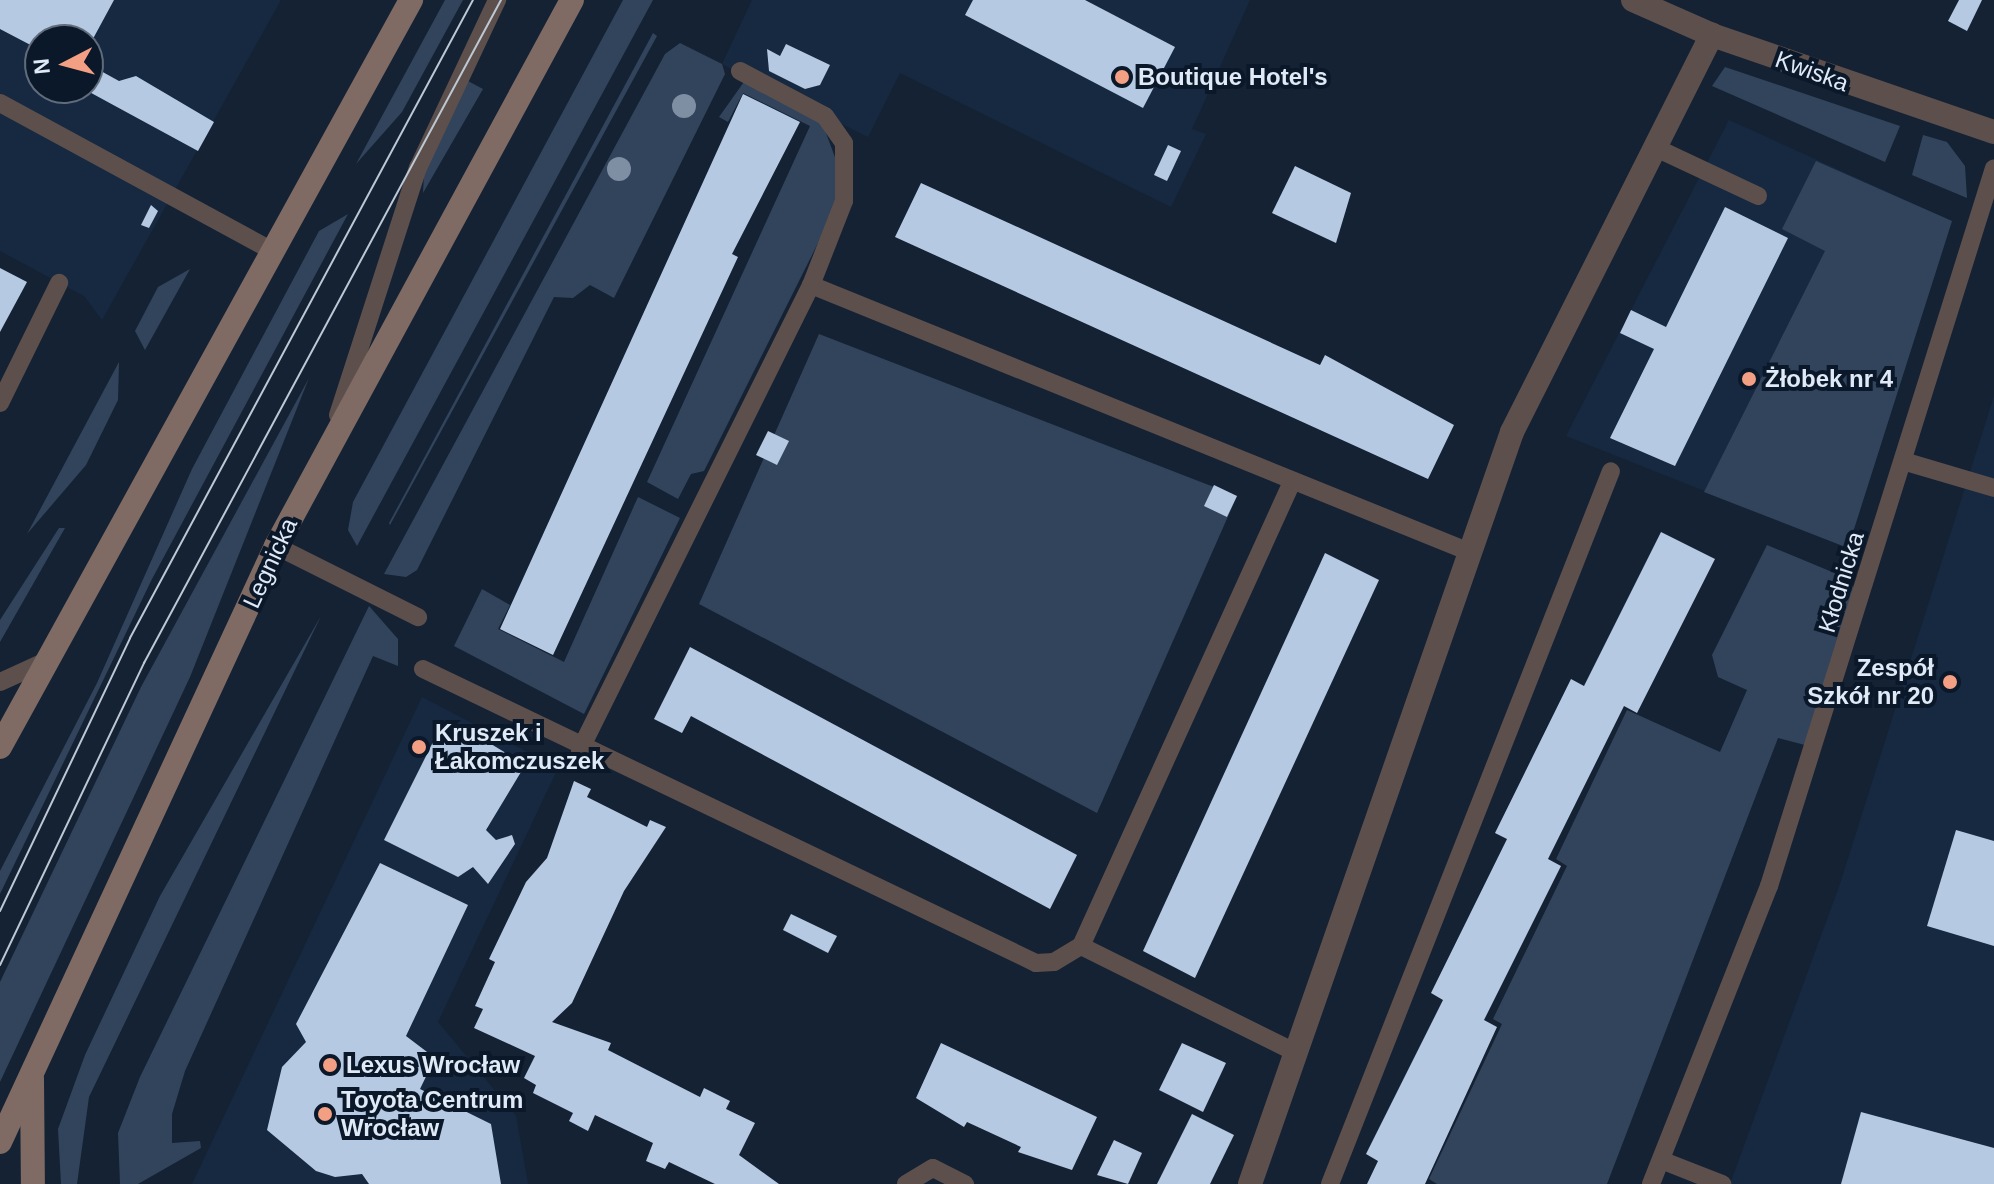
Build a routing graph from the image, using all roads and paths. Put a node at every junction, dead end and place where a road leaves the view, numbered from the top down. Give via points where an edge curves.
1 (411, 0) edge
2 (497, 0) edge
3 (572, 0) edge
4 (1633, 0) edge
5 (1712, 35) junction
6 (740, 71) dead end
7 (0, 103) edge
8 (1994, 132) edge
9 (1654, 147) junction
10 (1994, 168) edge
11 (1758, 196) dead end
12 (274, 252) junction
13 (59, 283) dead end
14 (811, 285) junction
15 (0, 403) edge
16 (328, 445) junction
17 (1903, 461) junction
18 (1611, 471) dead end
19 (1292, 482) junction
20 (1994, 488) edge
21 (276, 546) junction
22 (1467, 551) junction
23 (418, 617) dead end
24 (42, 663) junction
25 (423, 669) dead end
26 (3, 679) edge
27 (0, 747) edge
28 (580, 750) junction
29 (1081, 946) junction
30 (1297, 1053) junction
31 (33, 1065) junction
32 (0, 1142) edge
33 (1661, 1160) junction
34 (33, 1184) edge
35 (906, 1184) edge
36 (965, 1184) edge
37 (1250, 1184) edge
38 (1330, 1184) edge
39 (1651, 1184) edge
40 (1722, 1184) edge

1 - 12 main road
2 - 16 lane via 418,168
3 - 16 main road, Legnicka
4 - 5 street, Kwiska
5 - 8 street, Kwiska
5 - 9 street
6 - 14 lane via 825,116 844,143 844,201
7 - 12 lane
9 - 11 lane
9 - 22 street via 1512,432
10 - 17 lane, Kłodnicka
12 - 24 main road
13 - 15 lane
14 - 19 lane
14 - 28 lane
16 - 21 main road, Legnicka
17 - 20 lane
17 - 33 lane, Kłodnicka via 1769,886
18 - 38 lane
19 - 22 lane
19 - 29 lane
21 - 23 lane
21 - 31 main road, Legnicka
22 - 30 street
24 - 26 lane
24 - 27 main road
25 - 28 lane
28 - 29 lane via 1036,963 1070,957
29 - 30 lane
30 - 37 street
31 - 32 main road, Legnicka
31 - 34 main road
33 - 39 lane, Kłodnicka
33 - 40 lane
35 - 36 lane via 933,1168

